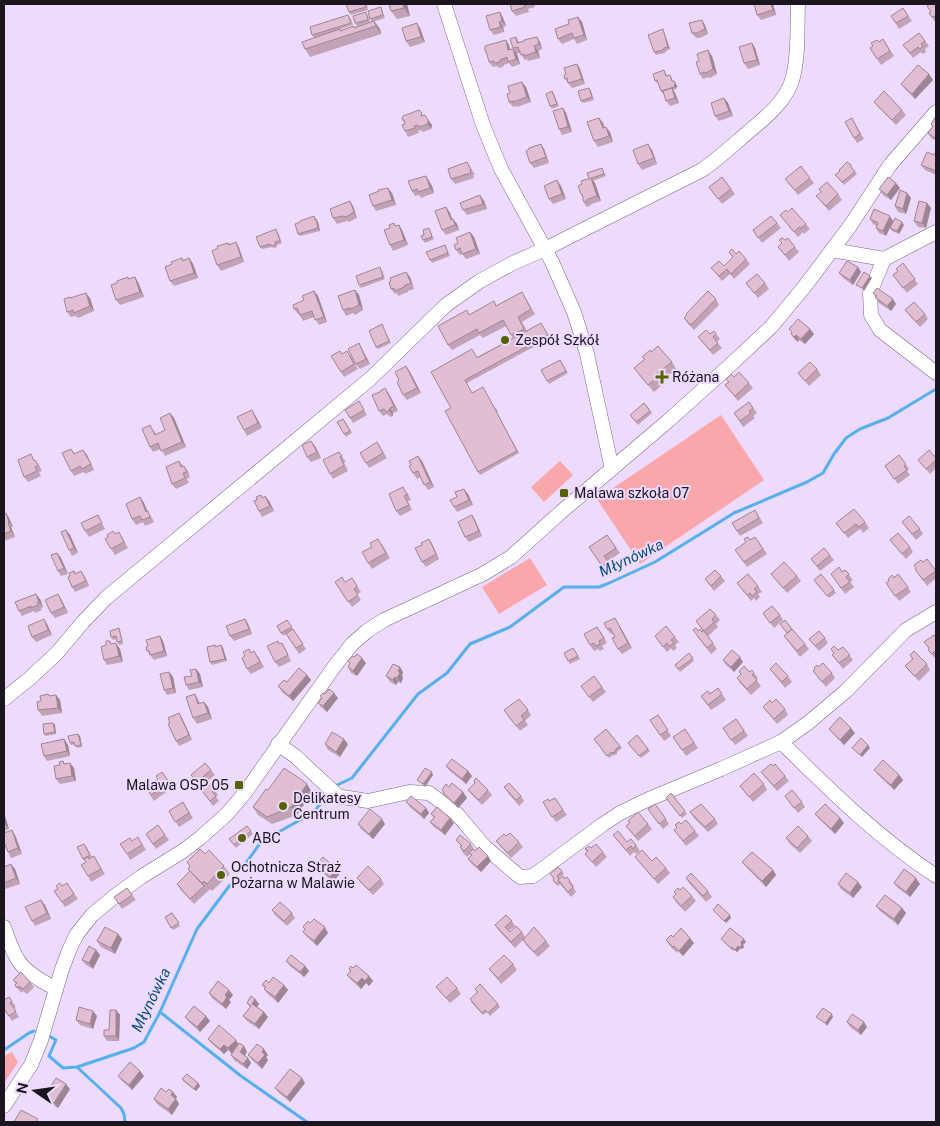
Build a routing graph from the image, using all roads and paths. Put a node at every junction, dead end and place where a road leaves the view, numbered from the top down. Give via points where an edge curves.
1 (444, 4) edge
2 (798, 4) edge
3 (936, 112) edge
4 (936, 232) edge
5 (545, 249) junction
6 (832, 250) junction
7 (884, 259) junction
8 (936, 374) edge
9 (612, 470) junction
10 (936, 612) edge
11 (4, 699) edge
12 (781, 742) junction
13 (278, 744) junction
14 (936, 876) edge
15 (4, 927) edge
16 (56, 988) junction
17 (4, 1106) edge

1 - 5 street via 483,126
2 - 5 street via 797,53 792,79 783,98 770,113 702,170
3 - 6 street via 890,164
4 - 7 street
5 - 9 street via 566,292 580,332
5 - 11 street via 480,281 446,305 370,380 106,598 57,653
6 - 7 street
6 - 9 street via 771,327
7 - 8 street via 870,293 871,315 880,330
9 - 13 street via 512,556 483,574 384,620 352,644
10 - 12 street via 906,630 846,691
12 - 13 street via 649,799 602,825 533,876 520,877 485,847 457,814 429,793 409,792 368,801 342,797
12 - 14 street via 858,816
13 - 16 street via 244,794 219,822 189,847 115,896 85,922 72,943
15 - 16 street via 21,964
16 - 17 street via 37,1052

